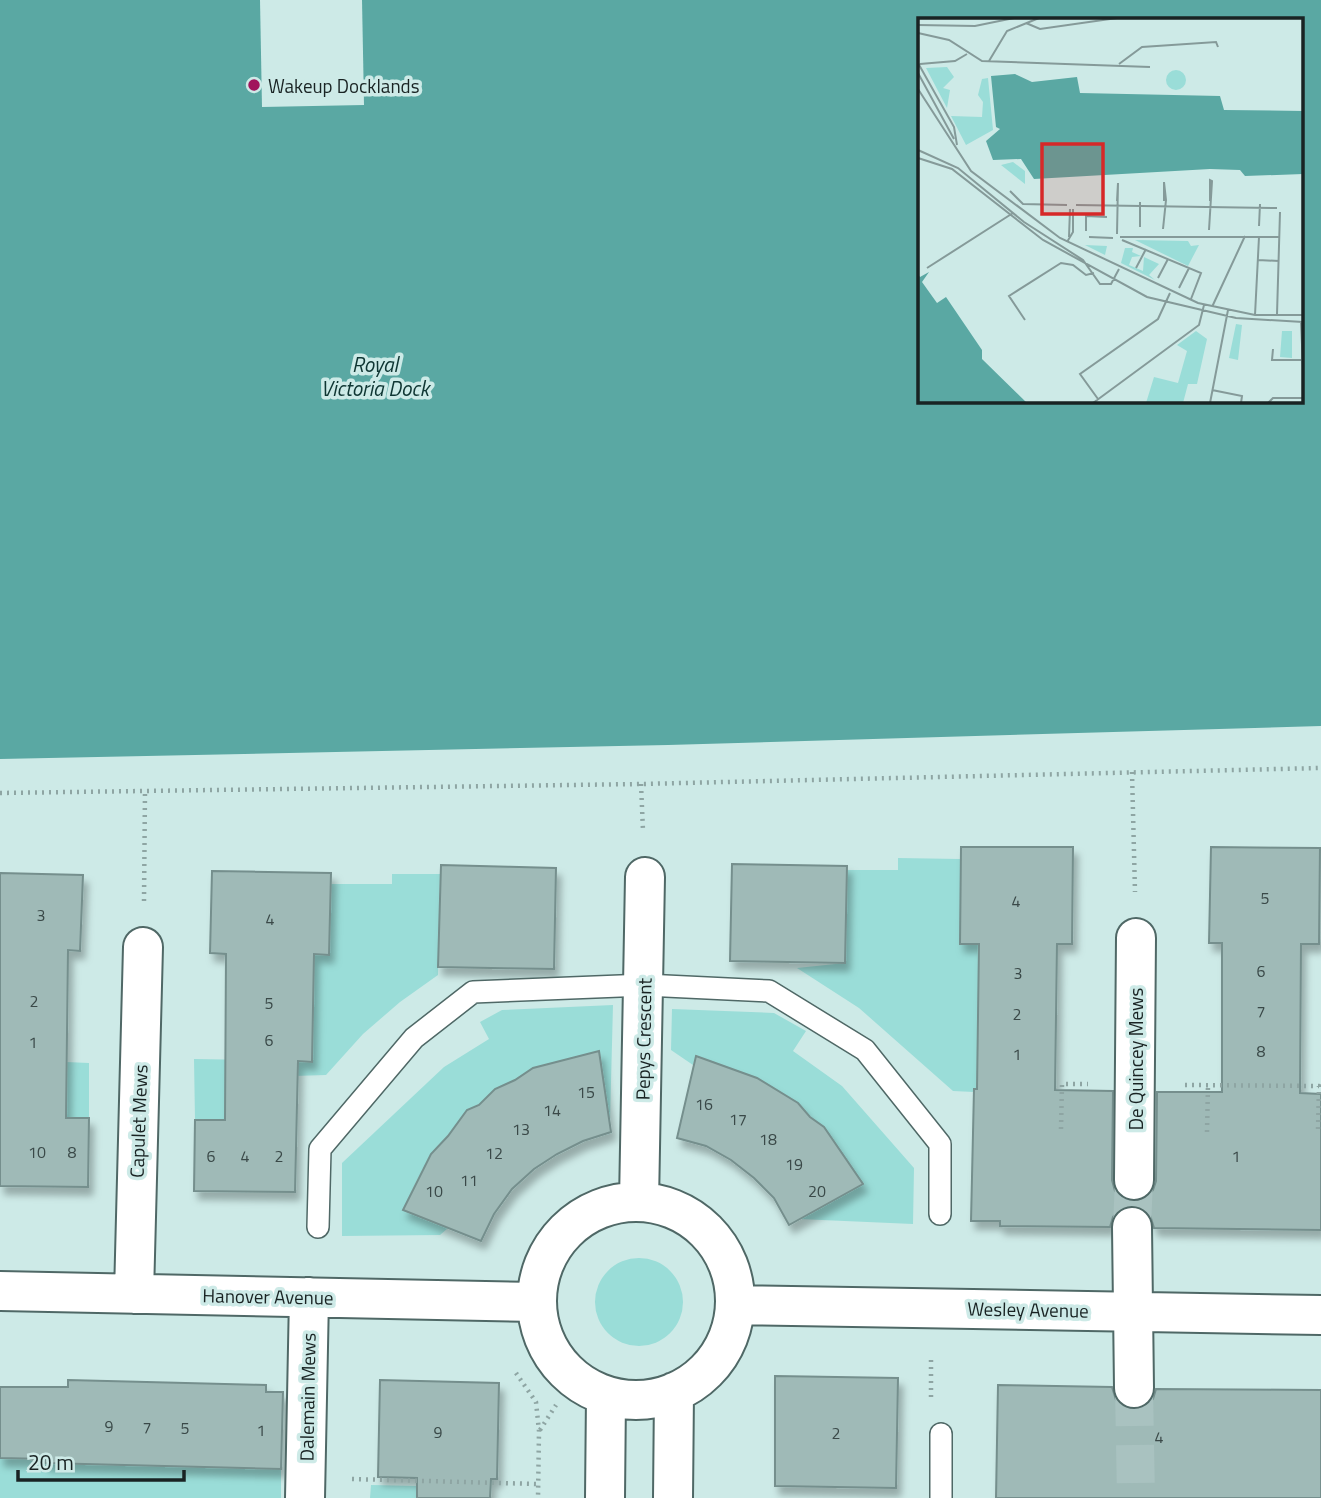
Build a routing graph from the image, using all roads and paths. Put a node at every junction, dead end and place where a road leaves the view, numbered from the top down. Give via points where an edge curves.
1 (1321, 768) edge
2 (1132, 772) junction
3 (145, 790) junction
4 (0, 793) edge
5 (645, 877) dead end
6 (1136, 938) joint
7 (143, 947) joint
8 (645, 985) junction
9 (1074, 1084) dead end
10 (1197, 1085) dead end
11 (1208, 1085) junction
12 (1060, 1129) dead end
13 (1318, 1130) dead end
14 (1207, 1132) dead end
15 (1134, 1180) tunnel mouth
16 (639, 1202) junction
17 (940, 1214) dead end
18 (318, 1227) dead end
19 (1132, 1227) tunnel mouth
20 (0, 1292) edge
21 (134, 1294) junction
22 (309, 1297) junction
23 (536, 1302) junction
24 (736, 1305) junction
25 (932, 1307) junction
26 (1132, 1310) junction
27 (1321, 1315) edge
28 (516, 1373) dead end
29 (1134, 1388) tunnel mouth
30 (674, 1392) junction
31 (606, 1396) junction
32 (942, 1434) joint
33 (394, 1479) dead end
34 (538, 1484) junction
35 (305, 1498) edge
36 (538, 1498) edge
37 (605, 1498) edge
38 (673, 1498) edge
39 (942, 1498) edge

1 - 2 path
2 - 3 path
2 - 6 path
3 - 4 path
3 - 7 path
5 - 8 street, Pepys Crescent
6 - 15 street, De Quincey Mews
7 - 21 street, Capulet Mews
8 - 16 street, Pepys Crescent
8 - 17 lane via 769,990 865,1049 940,1144
8 - 18 lane via 473,992 414,1038 320,1149
9 - 12 path via 1062,1084
10 - 11 path
11 - 13 path via 1319,1086
11 - 14 path
16 - 23 street via 608,1206 579,1220 556,1242 542,1271
16 - 24 street via 670,1208 698,1223 719,1246 732,1275
19 - 26 street
20 - 21 street, Hanover Avenue
21 - 22 street, Hanover Avenue
22 - 23 street, Hanover Avenue
22 - 35 street, Dalemain Mews
23 - 31 street via 541,1331 554,1357 574,1379
24 - 25 street, Wesley Avenue
24 - 30 street via 718,1358 698,1379
25 - 26 street, Wesley Avenue
25 - 32 path via 931,1424
26 - 27 street, Wesley Avenue
26 - 29 street
28 - 34 path via 536,1402
30 - 31 street via 640,1400
30 - 38 street
31 - 37 street
32 - 39 lane
33 - 34 path
34 - 36 path

